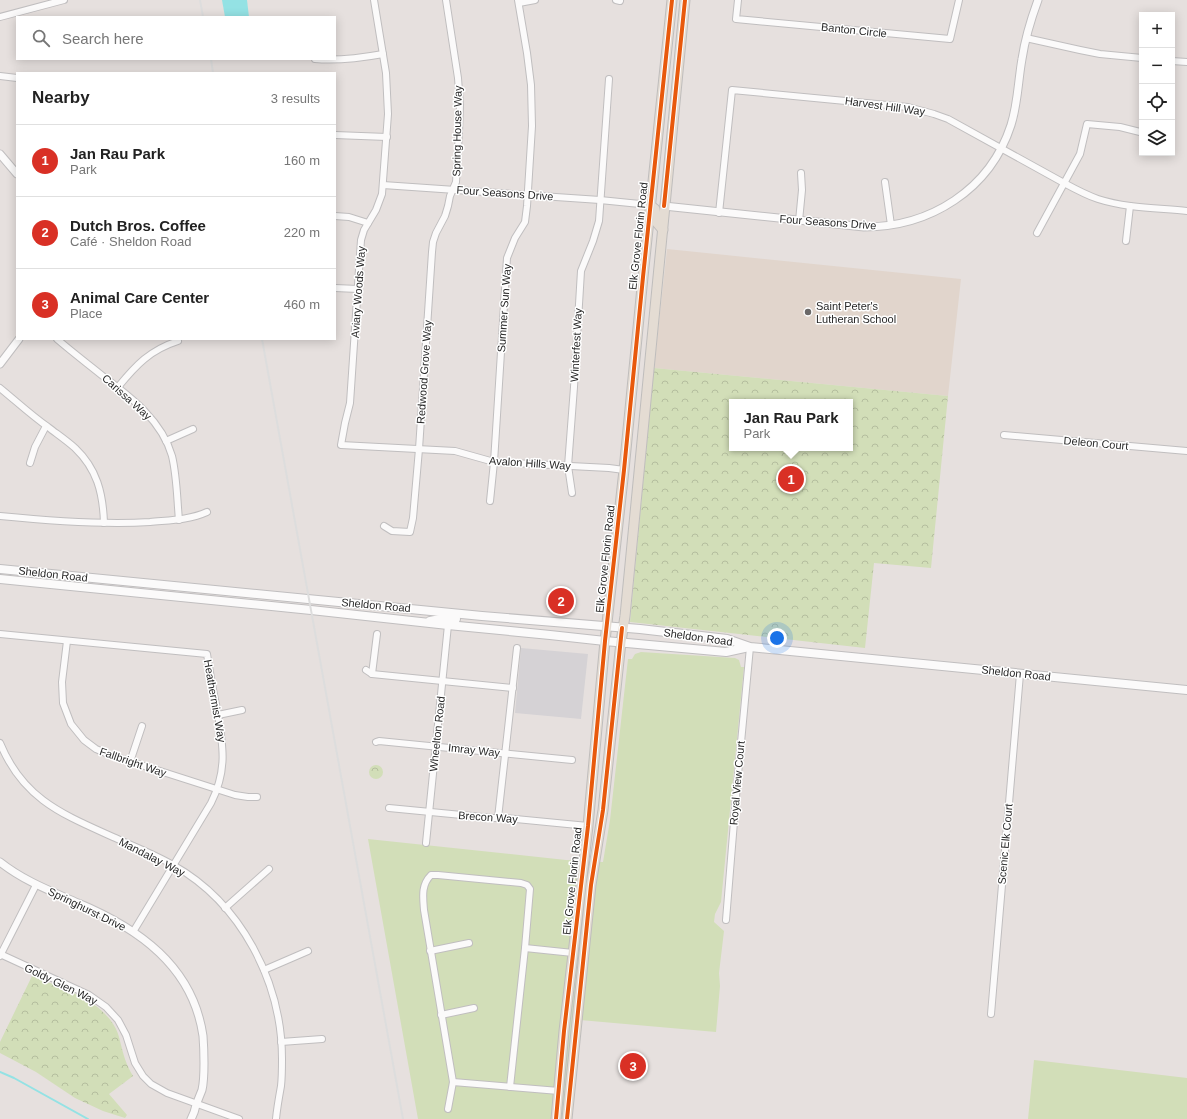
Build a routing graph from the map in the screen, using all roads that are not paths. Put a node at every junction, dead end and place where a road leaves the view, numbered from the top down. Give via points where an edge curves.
1 (64, 0) edge
2 (374, 0) edge
3 (446, 0) edge
4 (535, 0) edge
5 (672, 0) edge
6 (685, 0) edge
7 (738, 0) edge
8 (959, 0) edge
9 (1038, 0) edge
10 (518, 1) edge
11 (0, 18) edge
12 (1026, 38) junction
13 (383, 54) junction
14 (1139, 58) edge
15 (336, 59) edge
16 (1175, 61) edge
17 (1187, 62) edge
18 (0, 76) edge
19 (16, 78) edge
20 (609, 79) dead end
21 (659, 122) junction
22 (1139, 132) edge
23 (336, 135) edge
24 (387, 137) junction
25 (1001, 148) junction
26 (0, 154) edge
27 (16, 173) edge
28 (801, 173) dead end
29 (885, 182) dead end
30 (1064, 183) junction
31 (383, 185) junction
32 (452, 189) junction
33 (528, 195) junction
34 (600, 200) junction
35 (650, 205) junction
36 (664, 206) junction
37 (1130, 206) junction
38 (1187, 211) edge
39 (719, 213) junction
40 (336, 216) edge
41 (799, 220) junction
42 (368, 223) junction
43 (891, 225) junction
44 (663, 230) junction
45 (1036, 233) dead end
46 (1126, 241) dead end
47 (336, 288) edge
48 (358, 289) junction
49 (18, 340) edge
50 (57, 340) edge
51 (178, 341) dead end
52 (0, 364) edge
53 (118, 387) junction
54 (0, 388) edge
55 (46, 426) junction
56 (193, 429) dead end
57 (1004, 435) dead end
58 (166, 441) junction
59 (341, 445) joint
60 (419, 449) junction
61 (1187, 451) edge
62 (494, 462) junction
63 (30, 463) dead end
64 (568, 466) junction
65 (624, 470) junction
66 (572, 493) dead end
67 (490, 501) dead end
68 (208, 512) dead end
69 (0, 516) edge
70 (178, 520) junction
71 (104, 523) junction
72 (384, 526) dead end
73 (0, 569) edge
74 (0, 579) edge
75 (482, 616) junction
76 (423, 623) junction
77 (448, 626) junction
78 (606, 627) junction
79 (622, 628) junction
80 (0, 634) edge
81 (377, 634) dead end
82 (67, 641) junction
83 (604, 641) junction
84 (621, 642) junction
85 (750, 647) junction
86 (517, 648) dead end
87 (366, 670) dead end
88 (372, 674) junction
89 (1020, 674) junction
90 (442, 681) junction
91 (513, 688) junction
92 (1187, 690) edge
93 (242, 710) dead end
94 (218, 715) junction
95 (142, 726) dead end
96 (376, 742) dead end
97 (0, 744) edge
98 (436, 747) junction
99 (505, 754) junction
100 (572, 760) dead end
101 (130, 762) junction
102 (217, 789) junction
103 (258, 797) dead end
104 (389, 808) dead end
105 (429, 812) junction
106 (498, 818) junction
107 (588, 826) junction
108 (426, 843) dead end
109 (598, 844) junction
110 (0, 862) edge
111 (173, 865) junction
112 (269, 869) dead end
113 (36, 885) junction
114 (225, 908) junction
115 (726, 920) dead end
116 (133, 932) junction
117 (469, 943) dead end
118 (525, 948) junction
119 (308, 951) dead end
120 (430, 951) junction
121 (573, 953) junction
122 (0, 955) edge
123 (264, 970) junction
124 (474, 1008) dead end
125 (991, 1014) dead end
126 (441, 1015) junction
127 (322, 1039) dead end
128 (281, 1042) junction
129 (562, 1062) junction
130 (452, 1082) junction
131 (510, 1087) junction
132 (570, 1090) junction
133 (559, 1091) junction
134 (197, 1104) junction
135 (448, 1109) dead end
136 (191, 1119) edge
137 (238, 1119) edge
138 (276, 1119) edge
139 (556, 1119) edge
140 (567, 1119) edge

1 - 11 street
2 - 13 street, Aviary Woods Way
3 - 32 street, Spring House Way via 456,58 460,105 456,182
4 - 10 street
5 - 21 main road, Elk Grove Florin Road
6 - 36 main road, Elk Grove Florin Road
7 - 8 street, Banton Circle via 736,19 950,39
9 - 12 street, Four Seasons Drive
10 - 33 street, Summer Sun Way via 531,91 532,126
12 - 14 street via 1100,54
12 - 25 street, Four Seasons Drive via 1016,108
13 - 15 street
13 - 24 street, Aviary Woods Way via 388,93
16 - 17 street
18 - 19 street
20 - 34 street, Winterfest Way
21 - 35 main road, Elk Grove Florin Road
21 - 36 main road via 666,137 660,192 660,201
22 - 30 street via 1087,124 1080,154
23 - 24 street
24 - 31 street, Aviary Woods Way
25 - 30 street, Harvest Hill Way
25 - 39 street, Harvest Hill Way via 948,120 922,110 732,90
25 - 43 street, Four Seasons Drive via 988,169 954,201 917,219
26 - 27 street
28 - 41 street
29 - 43 street
30 - 37 street, Harvest Hill Way via 1098,199
30 - 45 street
31 - 32 street, Four Seasons Drive
31 - 42 street, Aviary Woods Way via 380,202
32 - 33 street, Four Seasons Drive
32 - 60 street, Redwood Grove Way via 445,216 433,242
33 - 34 street, Four Seasons Drive
33 - 62 street, Summer Sun Way via 525,222 507,258
34 - 35 street, Four Seasons Drive
34 - 64 street, Winterfest Way via 599,221 581,271
35 - 44 main road via 655,208 657,223
35 - 65 main road, Elk Grove Florin Road
36 - 39 street, Four Seasons Drive
36 - 44 main road, Elk Grove Florin Road
37 - 38 street, Harvest Hill Way
37 - 46 street
39 - 41 street, Four Seasons Drive
40 - 42 street
41 - 43 street, Four Seasons Drive via 864,226
42 - 48 street, Aviary Woods Way via 362,240
44 - 79 main road, Elk Grove Florin Road
47 - 48 street
48 - 59 street, Aviary Woods Way via 350,403
49 - 52 street
50 - 53 street, Carissa Way
51 - 53 street via 150,354
53 - 58 street, Carissa Way via 151,417
54 - 55 street
55 - 63 street
55 - 71 street via 76,449 93,471 101,492
56 - 58 street
57 - 61 street, Deleon Court
58 - 70 street, Carissa Way via 174,463
59 - 60 street, Avalon Hills Way
60 - 62 street, Avalon Hills Way via 455,452
60 - 72 street, Redwood Grove Way via 410,532 392,531
62 - 64 street, Avalon Hills Way
62 - 67 street, Summer Sun Way
64 - 65 street, Avalon Hills Way
64 - 66 street, Winterfest Way
65 - 78 main road, Elk Grove Florin Road
68 - 70 street
69 - 71 street
70 - 71 street
73 - 75 main road, Sheldon Road
74 - 76 main road, Sheldon Road
75 - 76 main road via 474,620 445,618
75 - 78 main road, Sheldon Road
76 - 77 main road, Sheldon Road
77 - 83 main road, Sheldon Road
77 - 90 street, Wheelton Road
78 - 79 main road, Sheldon Road
78 - 83 main road, Elk Grove Florin Road
79 - 84 main road, Elk Grove Florin Road
79 - 85 main road, Sheldon Road via 727,639
80 - 82 street, Heathermist Way
81 - 88 street
82 - 94 street, Heathermist Way via 207,654
82 - 101 street, Fallbright Way via 62,696 71,724 79,735 96,749
83 - 84 main road, Sheldon Road
83 - 107 main road, Elk Grove Florin Road
84 - 85 main road, Sheldon Road via 726,652
84 - 109 main road, Elk Grove Florin Road via 604,810
85 - 89 main road, Sheldon Road
85 - 115 street, Royal View Court
86 - 91 street
87 - 88 street
88 - 90 street
89 - 92 main road, Sheldon Road
89 - 125 street, Scenic Elk Court
90 - 91 street
90 - 98 street, Wheelton Road
91 - 99 street
93 - 94 street
94 - 102 street, Heathermist Way via 223,756
95 - 101 street
96 - 98 street, Imray Way
97 - 111 street, Mandalay Way via 16,773 46,803 71,818
98 - 99 street, Imray Way
98 - 105 street, Wheelton Road
99 - 100 street, Imray Way
99 - 106 street
101 - 102 street, Fallbright Way
102 - 103 street, Fallbright Way via 241,796
102 - 111 street, Heathermist Way
104 - 105 street, Brecon Way
105 - 106 street, Brecon Way
105 - 108 street, Wheelton Road
106 - 107 street, Brecon Way
107 - 109 main road via 594,831 593,837
107 - 121 main road, Elk Grove Florin Road
109 - 132 main road, Elk Grove Florin Road via 591,885
110 - 113 street, Springhurst Drive
111 - 114 street, Mandalay Way via 206,889
111 - 116 street, Heathermist Way
112 - 114 street
113 - 116 street, Springhurst Drive via 93,910
113 - 122 street
114 - 123 street, Mandalay Way via 245,934
116 - 134 street, Springhurst Drive via 168,961 193,1001 204,1046 202,1090
117 - 120 street
118 - 120 street via 530,894 527,885 431,875 426,880 424,888 424,910
118 - 121 street
118 - 131 street
119 - 123 street
120 - 126 street
121 - 129 main road, Elk Grove Florin Road
122 - 134 street, Goldy Glen Way via 99,1001 118,1020 135,1063 143,1076 159,1089
123 - 128 street, Mandalay Way via 275,1002
124 - 126 street
126 - 130 street
127 - 128 street
128 - 138 street, Mandalay Way via 281,1085
129 - 132 main road
129 - 133 main road, Elk Grove Florin Road
130 - 131 street
130 - 135 street
131 - 133 street
132 - 140 main road, Elk Grove Florin Road
133 - 139 main road, Elk Grove Florin Road
134 - 136 street, Springhurst Drive
134 - 137 street, Goldy Glen Way

